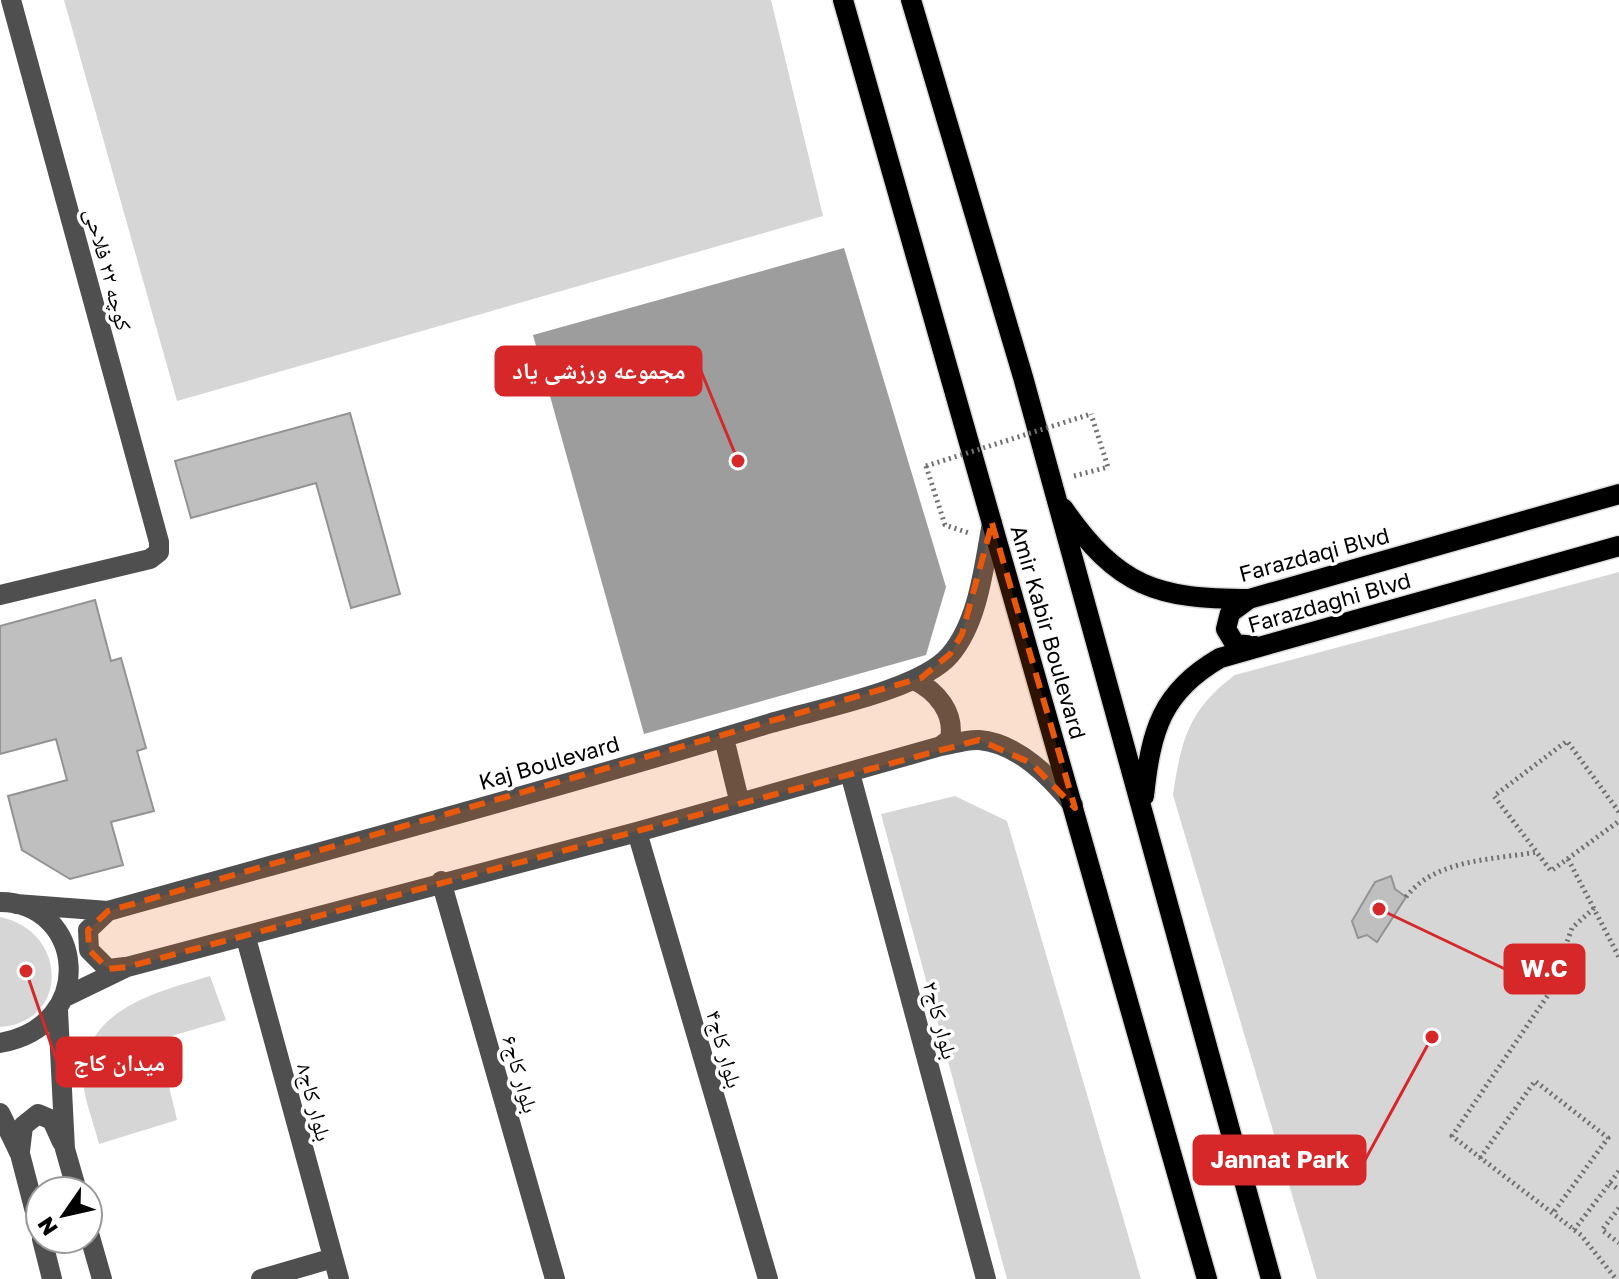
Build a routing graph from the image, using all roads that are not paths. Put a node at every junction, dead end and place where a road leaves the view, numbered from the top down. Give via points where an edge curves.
1 (11, 0) edge
2 (843, 0) edge
3 (911, 0) edge
4 (1052, 489) junction
5 (1619, 494) edge
6 (992, 523) junction
7 (1619, 546) edge
8 (0, 595) edge
9 (1249, 599) junction
10 (1264, 644) junction
11 (914, 680) junction
12 (724, 738) junction
13 (941, 746) junction
14 (850, 773) junction
15 (739, 800) junction
16 (1143, 804) junction
17 (1075, 808) junction
18 (637, 832) junction
19 (441, 881) junction
20 (5, 898) edge
21 (108, 911) junction
22 (246, 938) junction
23 (127, 967) junction
24 (62, 1004) junction
25 (0, 1043) edge
26 (0, 1113) edge
27 (65, 1149) junction
28 (20, 1154) junction
29 (25, 1175) edge
30 (72, 1175) edge
31 (46, 1255) edge
32 (95, 1255) edge
33 (333, 1258) junction
34 (52, 1279) edge
35 (102, 1279) edge
36 (261, 1279) edge
37 (339, 1279) edge
38 (555, 1279) edge
39 (768, 1279) edge
40 (986, 1279) edge
41 (1207, 1279) edge
42 (1271, 1279) edge

1 - 8 street, کوچه ۲۲ فلاحی via 159,552 150,559
2 - 6 main road, Amir Kabir Boulevard
3 - 4 main road, Amir Kabir Boulevard
4 - 9 main road, Farazdaqi Blvd via 1097,552 1141,584 1186,599
4 - 16 main road, Amir Kabir Boulevard
5 - 9 main road, Farazdaqi Blvd
6 - 11 street, Kaj Boulevard via 977,596 962,634 950,654
6 - 17 main road, Amir Kabir Boulevard
7 - 10 main road, Farazdaghi Blvd
9 - 10 main road via 1230,613 1227,634 1240,647
10 - 16 main road, Farazdaghi Blvd via 1220,658 1172,695 1154,734
11 - 12 street, Kaj Boulevard
11 - 13 street via 927,686 947,711 952,728 950,739
12 - 15 street
12 - 21 street, Kaj Boulevard
13 - 14 street
13 - 17 street via 979,740 1008,749 1055,783
14 - 15 street
14 - 40 street, بلوار کاج۲
15 - 18 street
16 - 42 main road, Amir Kabir Boulevard
17 - 41 main road, Amir Kabir Boulevard
18 - 19 street
18 - 39 street, بلوار کاج۴
19 - 22 street
19 - 38 street, بلوار کاج۶
20 - 21 street, Kaj Boulevard
20 - 24 street via 50,923 61,940 69,978
21 - 23 street via 88,930 89,950 108,969
22 - 23 street
22 - 33 street, بلوار کاج۸
23 - 24 street
24 - 25 street via 33,1033
24 - 27 street
26 - 28 street
27 - 28 street via 52,1120 38,1114 23,1126
27 - 30 street
28 - 29 street
31 - 34 street
32 - 35 street
33 - 36 street
33 - 37 street, بلوار کاج۸

